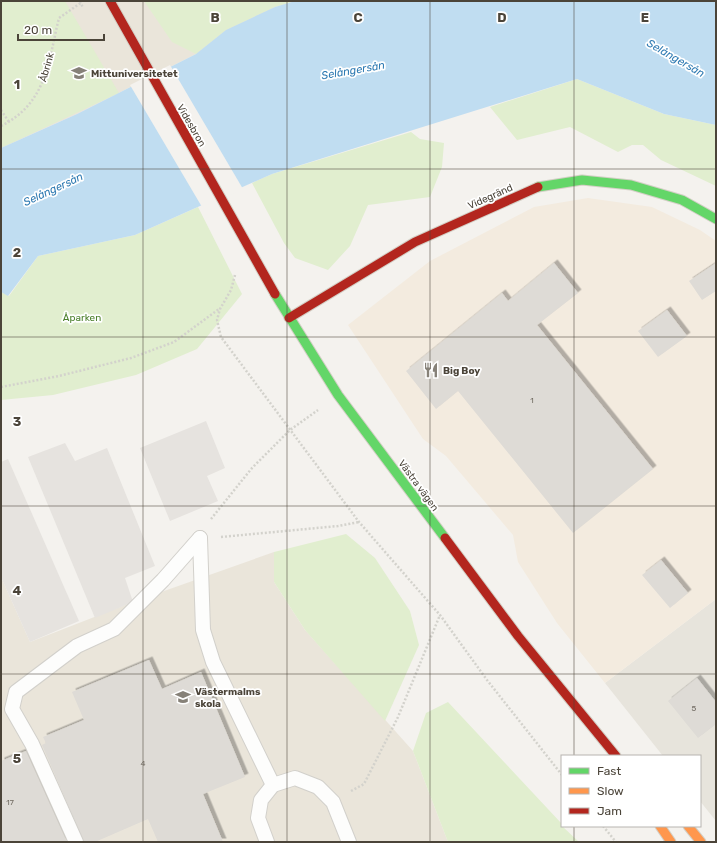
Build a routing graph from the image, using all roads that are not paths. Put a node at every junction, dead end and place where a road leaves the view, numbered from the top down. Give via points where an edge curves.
1 (110, 1) edge
2 (228, 210) joint
3 (716, 219) edge
4 (289, 318) junction
5 (615, 755) edge
6 (273, 785) junction
7 (661, 827) edge
8 (689, 827) edge
9 (76, 842) edge
10 (267, 842) edge
11 (349, 842) edge
12 (671, 842) edge
13 (701, 842) edge

1 - 2 street, Videsbron
2 - 4 street, Västra vägen
3 - 4 street, Videgränd via 682,200 631,185 582,180 542,185 415,242
4 - 5 street, Västra vägen via 338,395 518,636
6 - 9 lane via 213,662 203,630 200,538 114,629 77,646 16,692 12,709 32,744
6 - 10 lane via 261,800 258,818
6 - 11 lane via 295,778 318,787 333,802
7 - 12 street
8 - 13 street

